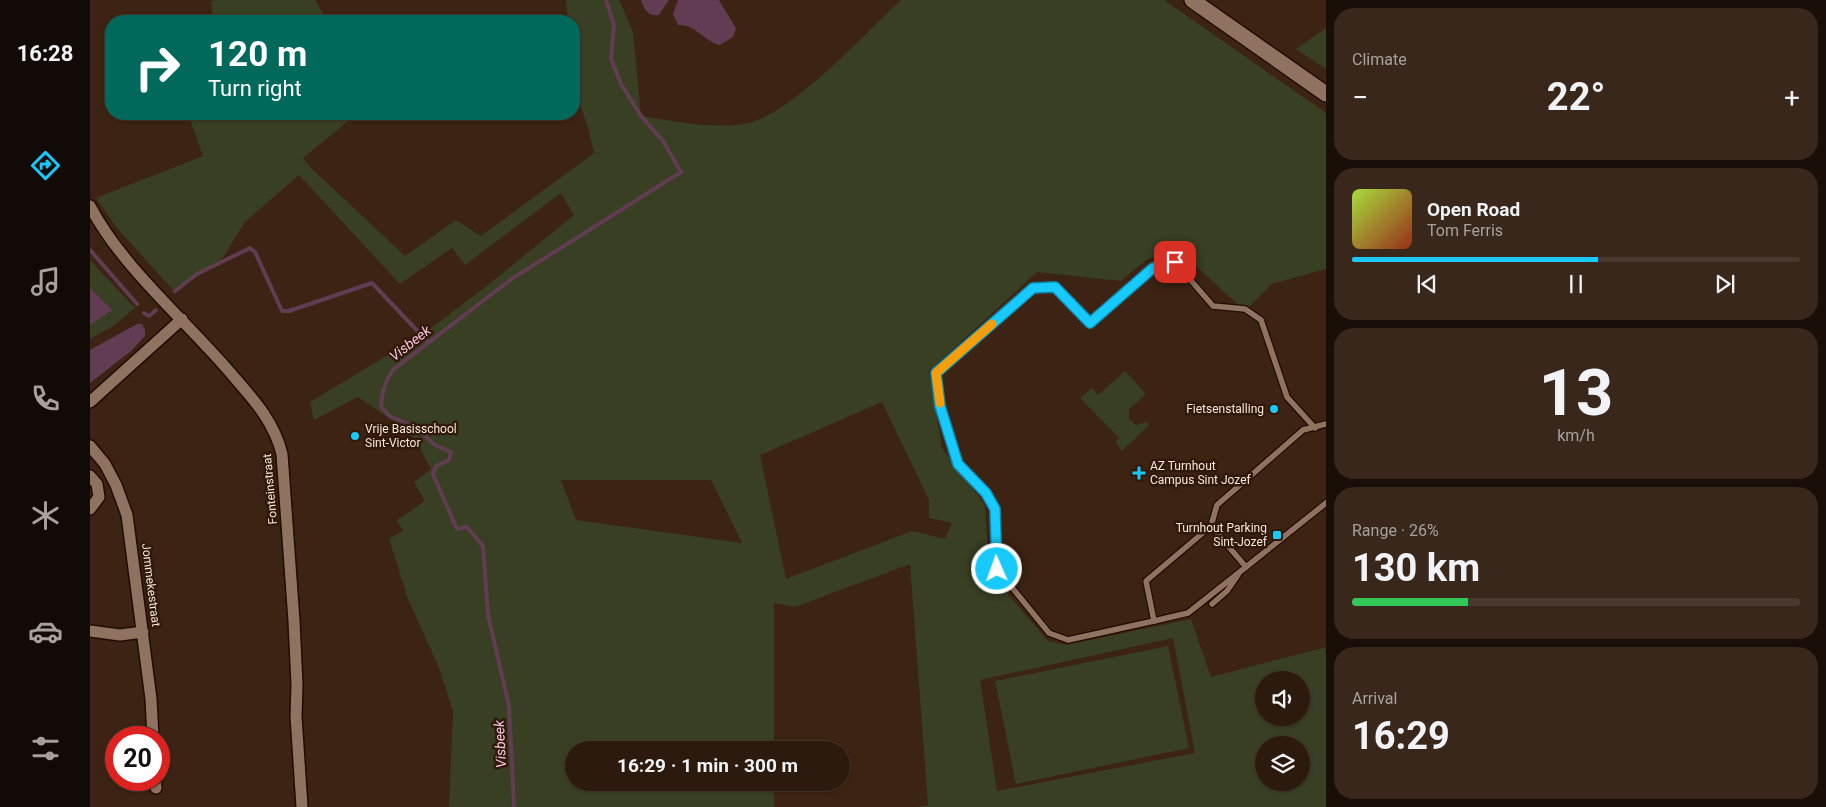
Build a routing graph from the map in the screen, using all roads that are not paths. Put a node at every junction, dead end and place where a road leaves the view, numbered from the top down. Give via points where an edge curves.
1 (1192, 0) edge
2 (1326, 94) edge
3 (90, 206) edge
4 (182, 319) junction
5 (90, 402) edge
6 (1326, 425) edge
7 (1315, 428) junction
8 (90, 446) edge
9 (90, 476) edge
10 (1326, 503) edge
11 (90, 509) edge
12 (1211, 526) junction
13 (1243, 569) junction
14 (1212, 604) dead end
15 (1154, 621) junction
16 (90, 631) edge
17 (143, 632) junction
18 (152, 726) edge
19 (302, 807) edge

1 - 2 street
3 - 4 street, Fonteinstraat via 110,239
4 - 5 street
4 - 19 street, Fonteinstraat via 263,411 280,445 294,621
6 - 7 lane
7 - 12 lane via 1302,430 1217,505
7 - 15 lane via 1287,397 1262,320 1245,309 1213,306 1175,262 1153,268 1090,323 1055,287 1033,288 936,373 940,406 958,464 986,493 995,509 997,569 1049,633 1068,640
8 - 17 street, Jommekestraat via 105,464 127,515
9 - 11 street via 97,484 99,498
10 - 13 lane
12 - 13 lane
12 - 15 lane via 1146,581
13 - 14 lane via 1227,592
13 - 15 lane via 1188,613
16 - 17 street via 120,635
17 - 18 street, Jommekestraat

